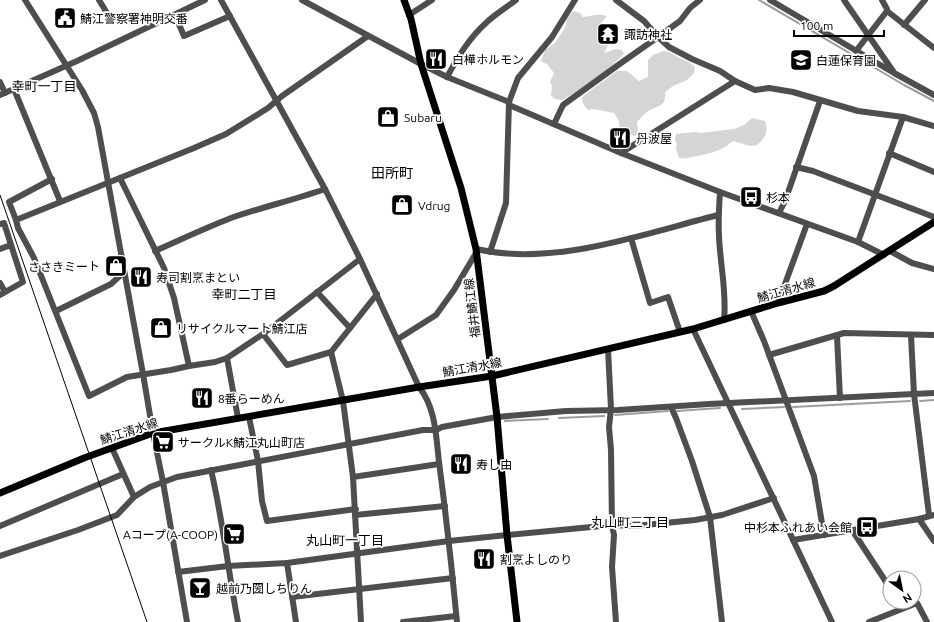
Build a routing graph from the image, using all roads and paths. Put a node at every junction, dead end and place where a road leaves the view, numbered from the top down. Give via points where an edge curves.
1 (25, 0) edge
2 (205, 0) edge
3 (221, 0) edge
4 (302, 0) edge
5 (404, 0) edge
6 (432, 0) edge
7 (516, 0) edge
8 (575, 0) edge
9 (616, 0) edge
10 (700, 0) edge
11 (770, 0) edge
12 (784, 0) edge
13 (844, 0) edge
14 (882, 0) edge
15 (925, 0) edge
16 (104, 3) edge
17 (777, 4) junction
18 (887, 11) junction
19 (409, 14) junction
20 (175, 15) junction
21 (230, 16) junction
22 (110, 18) dead end
23 (904, 25) junction
24 (368, 36) junction
25 (868, 36) junction
26 (658, 37) junction
27 (934, 48) edge
28 (856, 51) junction
29 (421, 64) junction
30 (67, 65) junction
31 (894, 73) junction
32 (447, 77) junction
33 (735, 81) junction
34 (0, 82) edge
35 (14, 89) junction
36 (2, 94) edge
37 (934, 95) edge
38 (276, 101) junction
39 (820, 101) junction
40 (509, 103) junction
41 (904, 117) junction
42 (554, 124) junction
43 (934, 126) edge
44 (621, 152) junction
45 (889, 154) junction
46 (796, 167) junction
47 (934, 172) edge
48 (120, 178) junction
49 (52, 179) junction
50 (108, 183) junction
51 (325, 189) junction
52 (720, 192) junction
53 (874, 194) junction
54 (60, 201) junction
55 (779, 213) junction
56 (718, 215) junction
57 (934, 217) edge
58 (16, 220) junction
59 (934, 222) edge
60 (0, 224) edge
61 (807, 224) junction
62 (631, 238) junction
63 (858, 242) junction
64 (11, 245) junction
65 (0, 249) edge
66 (155, 251) junction
67 (476, 251) junction
68 (490, 252) junction
69 (887, 253) junction
70 (360, 259) junction
71 (934, 269) edge
72 (124, 272) junction
73 (0, 283) edge
74 (317, 292) junction
75 (2, 293) edge
76 (376, 294) junction
77 (778, 303) junction
78 (56, 311) junction
79 (751, 311) junction
80 (724, 320) junction
81 (350, 328) junction
82 (693, 328) junction
83 (680, 332) junction
84 (263, 334) junction
85 (911, 335) junction
86 (934, 335) edge
87 (837, 336) junction
88 (398, 339) junction
89 (608, 349) junction
90 (331, 352) junction
91 (768, 355) junction
92 (227, 358) junction
93 (188, 366) junction
94 (144, 374) junction
95 (492, 376) junction
96 (419, 387) junction
97 (934, 393) edge
98 (914, 394) junction
99 (840, 398) junction
100 (343, 401) junction
101 (787, 401) junction
102 (729, 404) junction
103 (671, 407) junction
104 (611, 409) junction
105 (249, 416) junction
106 (497, 417) junction
107 (238, 418) junction
108 (436, 430) junction
109 (153, 433) junction
110 (349, 444) junction
111 (112, 448) junction
112 (258, 461) junction
113 (439, 464) junction
114 (211, 470) junction
115 (123, 474) junction
116 (353, 477) junction
117 (163, 482) junction
118 (0, 493) edge
119 (134, 497) junction
120 (774, 498) junction
121 (445, 506) junction
122 (356, 512) junction
123 (932, 515) edge
124 (710, 517) junction
125 (919, 519) junction
126 (612, 525) junction
127 (0, 526) edge
128 (852, 530) junction
129 (824, 534) junction
130 (507, 535) junction
131 (793, 540) junction
132 (449, 541) junction
133 (934, 541) edge
134 (357, 554) junction
135 (0, 556) edge
136 (287, 563) junction
137 (228, 566) junction
138 (178, 572) junction
139 (882, 576) edge
140 (453, 578) junction
141 (358, 589) junction
142 (292, 597) junction
143 (898, 610) edge
144 (921, 610) edge
145 (457, 619) edge
146 (187, 622) edge
147 (238, 622) edge
148 (296, 622) edge
149 (360, 622) edge
150 (403, 622) edge
151 (517, 622) edge
152 (616, 622) edge
153 (722, 622) edge
154 (832, 622) edge
155 (870, 622) edge
156 (927, 622) edge

1 - 30 street
2 - 20 street
3 - 21 street
4 - 24 street
5 - 19 main road, 福井鯖江線
6 - 19 street
7 - 32 street via 486,22 462,50
8 - 40 street via 552,37 518,78
9 - 26 street via 644,21
10 - 26 street
11 - 17 street
12 - 17 street
13 - 25 street
14 - 18 street
15 - 23 street
16 - 22 street
17 - 28 street
18 - 23 street
18 - 25 street
19 - 29 main road, 福井鯖江線
20 - 21 street via 184,36
20 - 30 street
21 - 38 street
23 - 27 street
24 - 29 street
24 - 38 street
25 - 28 street
25 - 31 street
26 - 33 street via 669,47 720,71
26 - 42 street via 563,105
28 - 31 street
29 - 32 street
29 - 67 main road, 福井鯖江線 via 461,188
30 - 35 street
30 - 50 street via 94,113
31 - 37 street
32 - 40 street
33 - 39 street via 755,90 769,88 787,91
33 - 44 street
34 - 36 street
35 - 36 street
35 - 49 street
38 - 48 street via 226,134
38 - 51 street
39 - 41 street via 858,111
39 - 46 street
40 - 42 street
40 - 68 street via 506,203
41 - 43 street
41 - 45 street
42 - 44 street
44 - 52 street
45 - 47 street
45 - 53 street
46 - 53 street
46 - 55 street
48 - 50 street
48 - 66 street
49 - 54 street
49 - 58 street via 9,202
50 - 54 street
50 - 72 street
51 - 66 street via 230,219
51 - 70 street
52 - 55 street
52 - 56 street
53 - 57 street
53 - 63 street
54 - 58 street
55 - 61 street
56 - 62 street
56 - 80 street via 726,305
58 - 78 street
59 - 69 main road, 鯖江清水線
60 - 64 street via 4,223
61 - 63 street
61 - 77 street
62 - 68 street via 562,252
62 - 83 street via 650,303 668,297
63 - 69 street
64 - 65 street
64 - 75 street via 23,282
66 - 93 street via 174,298
67 - 68 street
67 - 88 street via 454,290 436,315
67 - 95 main road, 福井鯖江線
69 - 71 street
69 - 77 main road, 鯖江清水線 via 834,286
70 - 74 street
70 - 76 street
72 - 78 street via 112,284
72 - 94 street
73 - 75 street
74 - 81 street
74 - 84 street
76 - 81 street
76 - 88 street
77 - 79 main road, 鯖江清水線
78 - 94 street via 89,396 127,378
79 - 80 main road, 鯖江清水線
79 - 91 street
80 - 82 main road, 鯖江清水線
81 - 90 street
82 - 83 main road, 鯖江清水線
82 - 102 street
83 - 89 main road, 鯖江清水線
84 - 90 street via 287,365
84 - 92 street
85 - 86 street
85 - 87 street via 844,333
85 - 98 street
87 - 91 street
87 - 99 street
88 - 96 street
89 - 95 main road, 鯖江清水線
89 - 104 street
90 - 100 street
91 - 101 street
92 - 93 street
92 - 107 street
93 - 94 street
94 - 109 street
95 - 96 main road, 鯖江清水線
95 - 106 main road, 福井鯖江線
96 - 100 main road, 鯖江清水線
96 - 108 street via 429,404
97 - 98 street
98 - 99 street
98 - 123 street
99 - 101 street
100 - 105 main road, 鯖江清水線
100 - 110 street
101 - 102 street
101 - 129 street via 814,476
102 - 103 street
102 - 120 street
103 - 104 street
103 - 124 street
104 - 106 street
104 - 126 street via 609,427
105 - 107 main road, 鯖江清水線
105 - 112 street
106 - 108 street
106 - 130 main road, 福井鯖江線
107 - 109 main road, 鯖江清水線
108 - 110 street via 423,430
108 - 113 street
109 - 111 main road, 鯖江清水線
109 - 117 street
110 - 112 street
110 - 116 street
111 - 115 street
111 - 118 main road, 鯖江清水線
112 - 114 street
112 - 122 street via 267,521
113 - 116 street
113 - 121 street
114 - 117 street
114 - 137 street
115 - 119 street
115 - 127 street
116 - 122 street
117 - 119 street
117 - 138 street
119 - 135 street via 117,515
120 - 124 street
120 - 131 street
121 - 122 street
121 - 132 street
122 - 134 street
123 - 125 street
124 - 126 street via 634,526
124 - 153 street
125 - 128 street
125 - 133 street
126 - 130 street
126 - 152 street
128 - 129 street
128 - 139 street
129 - 131 street
130 - 132 street
130 - 151 main road, 福井鯖江線
131 - 154 street
132 - 134 street
132 - 140 street
134 - 136 street
134 - 141 street
136 - 137 street
136 - 142 street
137 - 138 street
137 - 147 street
138 - 146 street
140 - 141 street
140 - 145 street
141 - 142 street
141 - 149 street
142 - 148 street
143 - 155 street
144 - 156 street
145 - 150 street

